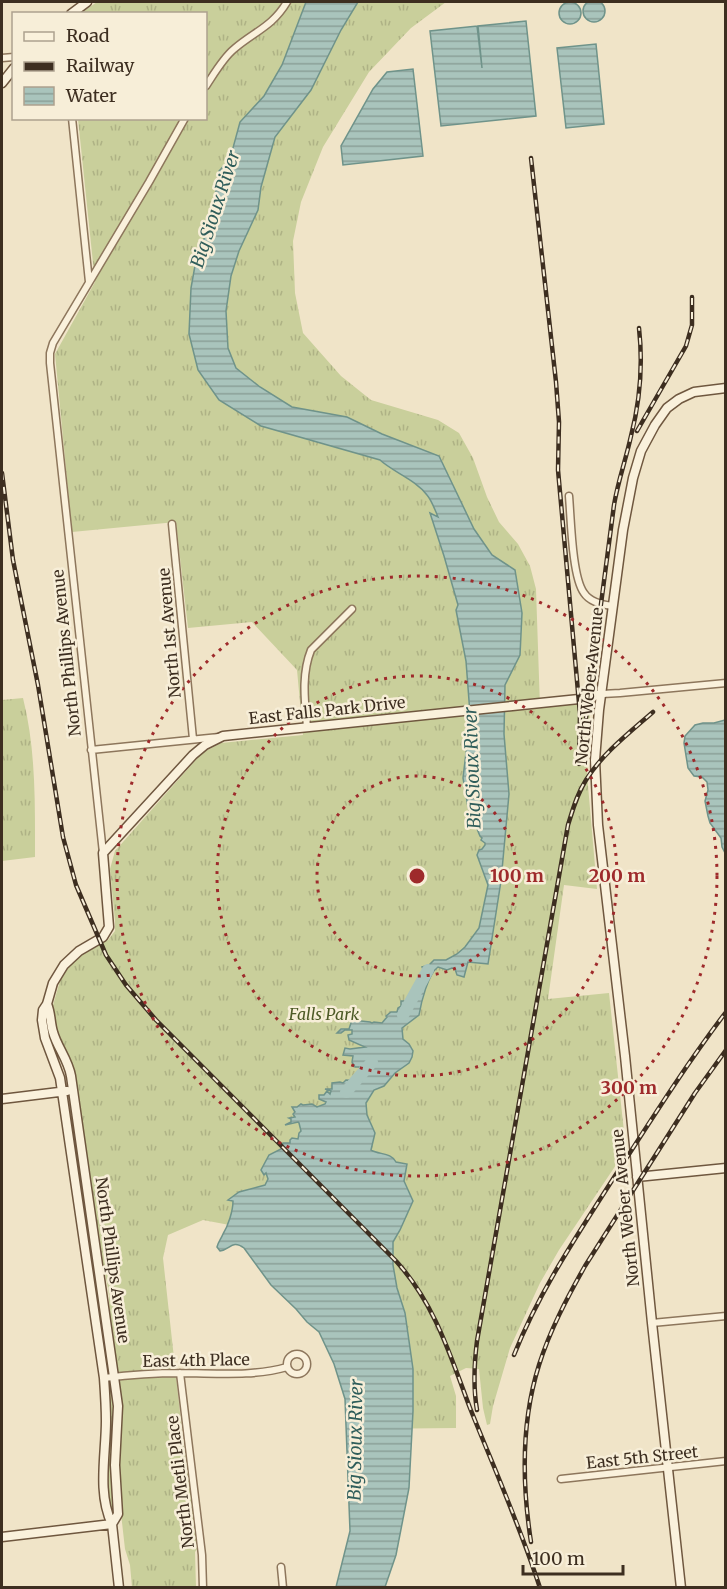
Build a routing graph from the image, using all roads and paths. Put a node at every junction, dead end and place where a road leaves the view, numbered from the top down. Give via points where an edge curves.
1 (87, 2) edge
2 (286, 2) edge
3 (74, 12) edge
4 (12, 70) edge
5 (2, 83) edge
6 (207, 85) edge
7 (72, 120) edge
8 (184, 120) edge
9 (90, 282) junction
10 (726, 388) edge
11 (569, 496) dead end
12 (172, 524) dead end
13 (613, 606) junction
14 (352, 609) dead end
15 (726, 683) edge
16 (602, 694) junction
17 (307, 727) junction
18 (224, 736) junction
19 (193, 740) junction
20 (91, 750) junction
21 (103, 853) junction
22 (47, 1004) junction
23 (73, 1091) junction
24 (63, 1092) junction
25 (2, 1100) edge
26 (726, 1168) edge
27 (637, 1178) junction
28 (726, 1316) edge
29 (652, 1323) junction
30 (287, 1367) dead end
31 (180, 1373) junction
32 (114, 1377) junction
33 (104, 1378) junction
34 (726, 1461) edge
35 (668, 1467) junction
36 (561, 1479) dead end
37 (112, 1524) junction
38 (2, 1537) edge
39 (281, 1567) dead end
40 (119, 1587) edge
41 (203, 1587) edge
42 (283, 1587) edge
43 (681, 1587) edge

1 - 3 street
2 - 6 street via 272,21 232,50
4 - 5 street
7 - 9 street
8 - 9 street, North Phillips Avenue
9 - 20 street, North Phillips Avenue via 53,343 50,363
10 - 13 street, North Weber Avenue via 686,395 667,408 644,444 627,509
11 - 13 street via 579,585 591,600
12 - 19 street, North 1st Avenue
13 - 16 street, North Weber Avenue
14 - 17 street via 308,657 304,693
15 - 16 street
16 - 17 street, East Falls Park Drive
16 - 27 street, North Weber Avenue via 595,760 596,805
17 - 18 street, East Falls Park Drive
18 - 19 street
18 - 21 street, East Falls Park Drive via 193,755
19 - 20 street
20 - 21 street, North Phillips Avenue
21 - 22 street, North Phillips Avenue via 109,927 103,937 64,965 52,983
22 - 23 street, North Phillips Avenue via 53,1034 69,1066
22 - 24 street, North Phillips Avenue via 43,1010 44,1034
23 - 24 street
23 - 32 street, North Phillips Avenue
24 - 25 street
24 - 33 street, North Phillips Avenue
26 - 27 street
27 - 29 street, North Weber Avenue
28 - 29 street
29 - 35 street, North Weber Avenue
30 - 31 street, East 4th Place via 223,1375
31 - 32 street, East 4th Place
31 - 41 street, North Metli Place
32 - 33 street, East 4th Place
32 - 37 street, North Phillips Avenue via 118,1406 118,1514
33 - 37 street, North Phillips Avenue via 104,1487
34 - 35 street, East 5th Street
35 - 36 street, East 5th Street
35 - 43 street, North Weber Avenue
37 - 38 street
37 - 40 street, North Phillips Avenue
39 - 42 street

